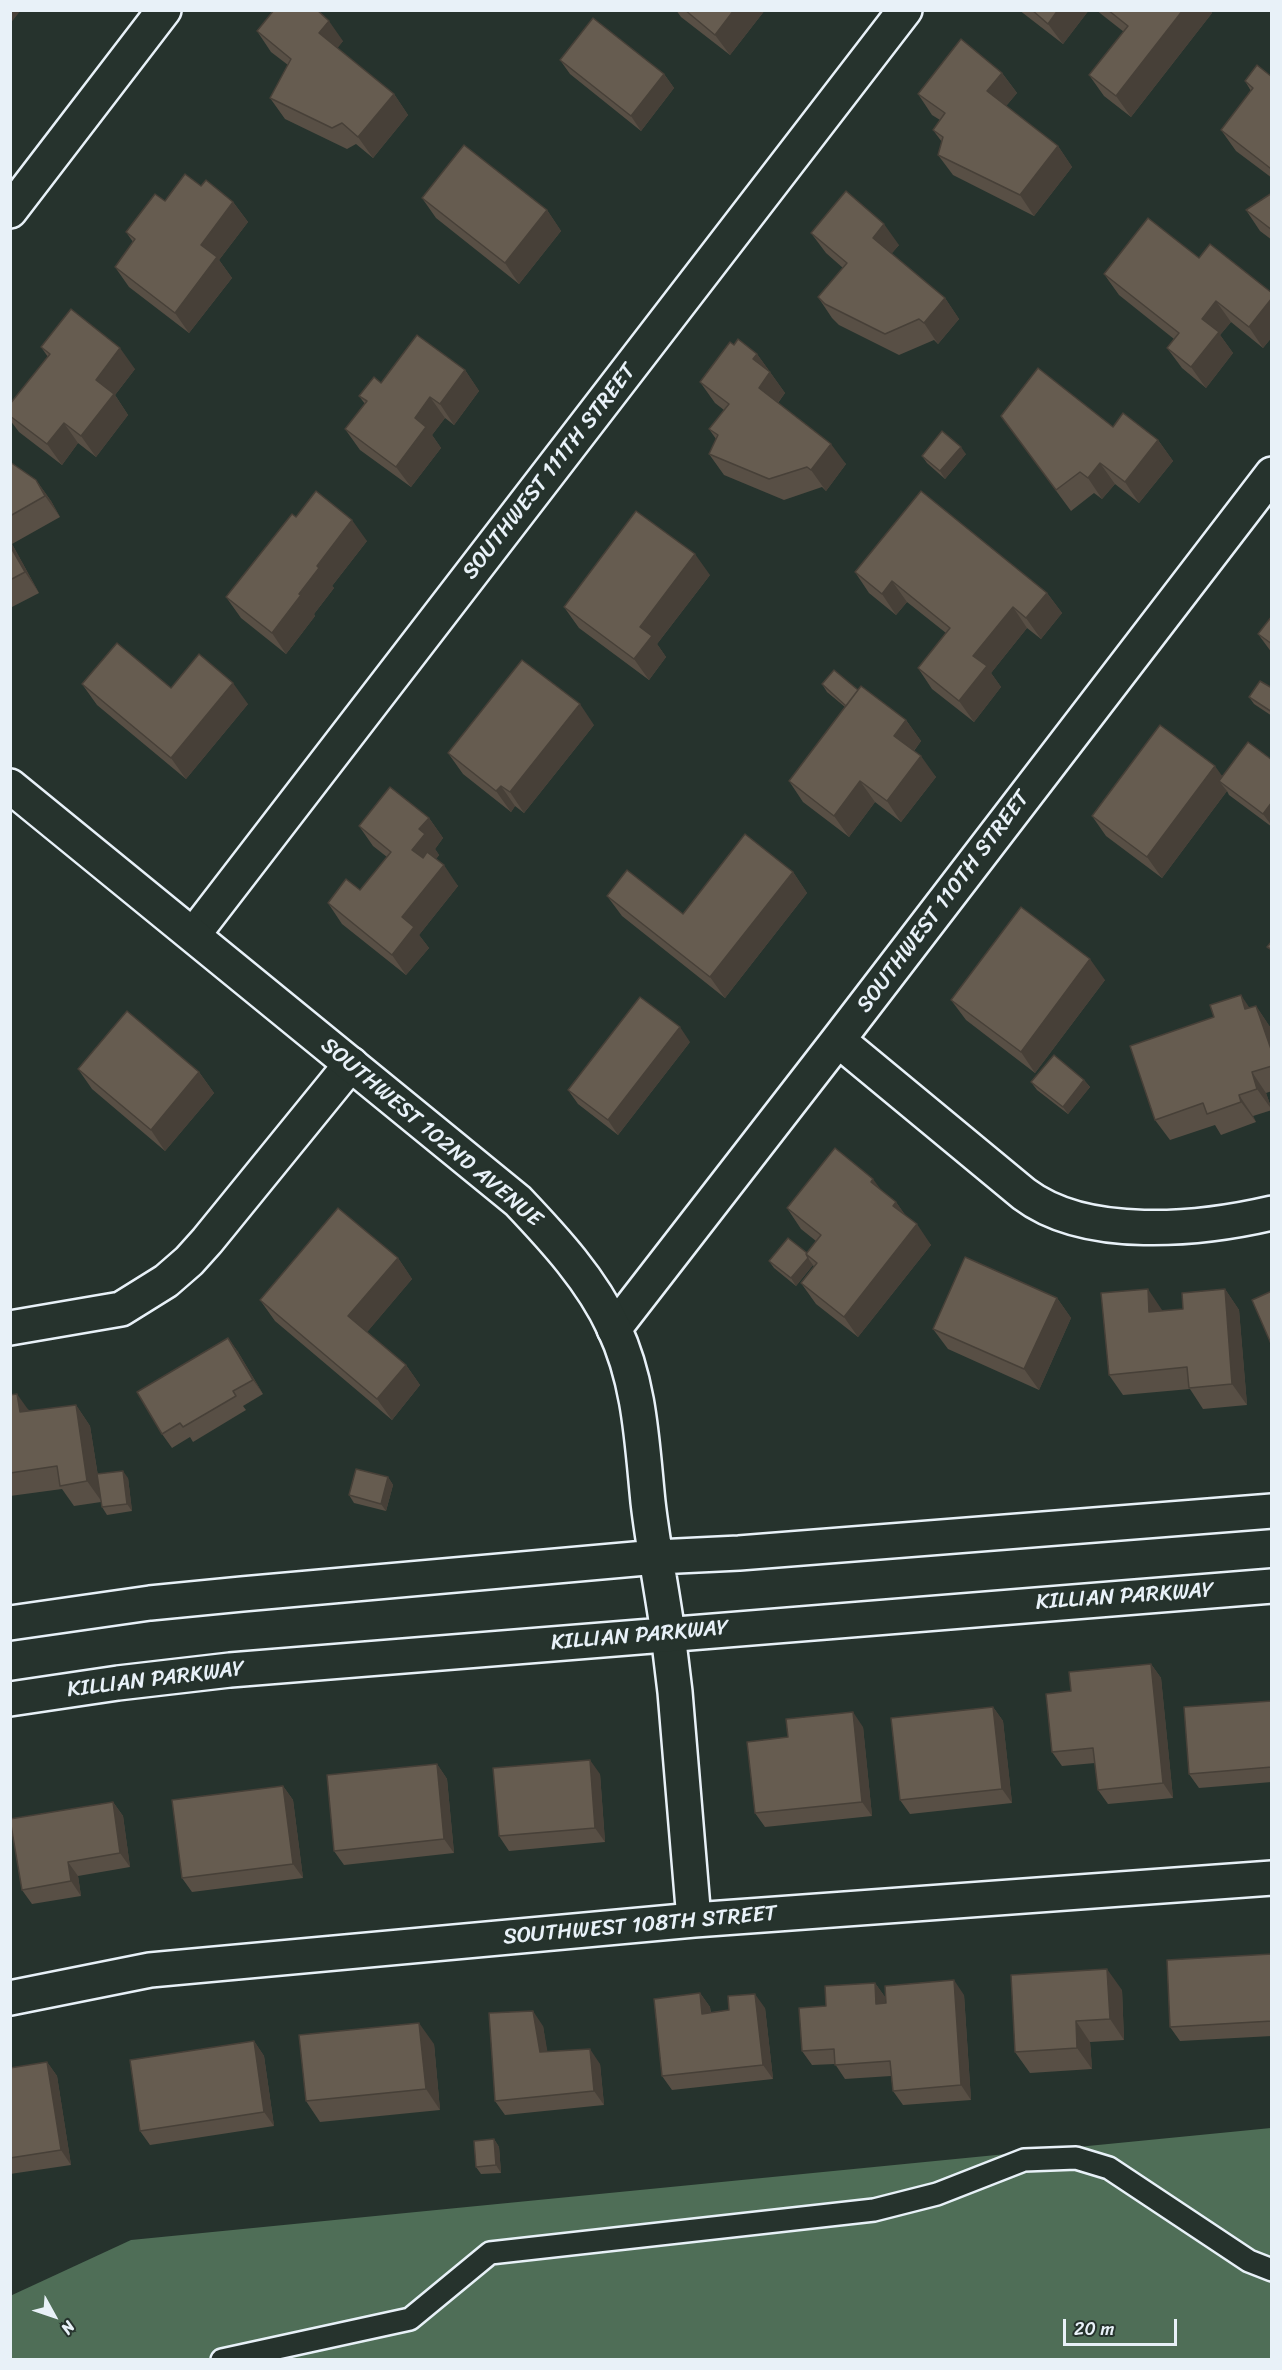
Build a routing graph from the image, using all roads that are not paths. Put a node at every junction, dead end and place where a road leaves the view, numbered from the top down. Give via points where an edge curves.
1 (164, 10) edge
2 (905, 10) edge
3 (10, 211) edge
4 (1272, 474) edge
5 (10, 786) edge
6 (194, 934) junction
7 (838, 1040) junction
8 (351, 1064) junction
9 (1272, 1213) edge
10 (10, 1328) edge
11 (614, 1329) junction
12 (1272, 1511) edge
13 (657, 1557) junction
14 (1272, 1586) edge
15 (10, 1623) edge
16 (668, 1634) junction
17 (10, 1699) edge
18 (1272, 1878) edge
19 (694, 1920) junction
20 (10, 1998) edge
21 (1272, 2270) edge
22 (222, 2360) edge

1 - 3 street
2 - 6 street, SOUTHWEST 111TH STREET
4 - 7 street, SOUTHWEST 110TH STREET
5 - 6 street, SOUTHWEST 102ND AVENUE
6 - 8 street, SOUTHWEST 102ND AVENUE
7 - 9 street via 1024,1194 1057,1213 1080,1221 1123,1227 1183,1226
7 - 11 street, SOUTHWEST 110TH STREET
8 - 10 street via 207,1240 166,1281 121,1309
8 - 11 street, SOUTHWEST 102ND AVENUE via 518,1201 552,1236 599,1300
11 - 13 street, SOUTHWEST 102ND AVENUE via 634,1385
12 - 13 street
13 - 15 street via 150,1603
13 - 16 street, SOUTHWEST 102ND AVENUE
14 - 16 street, KILLIAN PARKWAY
16 - 17 street, KILLIAN PARKWAY via 230,1670
16 - 19 street, SOUTHWEST 102ND AVENUE
18 - 19 street, SOUTHWEST 108TH STREET
19 - 20 street, SOUTHWEST 108TH STREET via 150,1970
21 - 22 lane via 1249,2261 1109,2168 1076,2158 1024,2160 937,2194 874,2210 490,2253 410,2319

